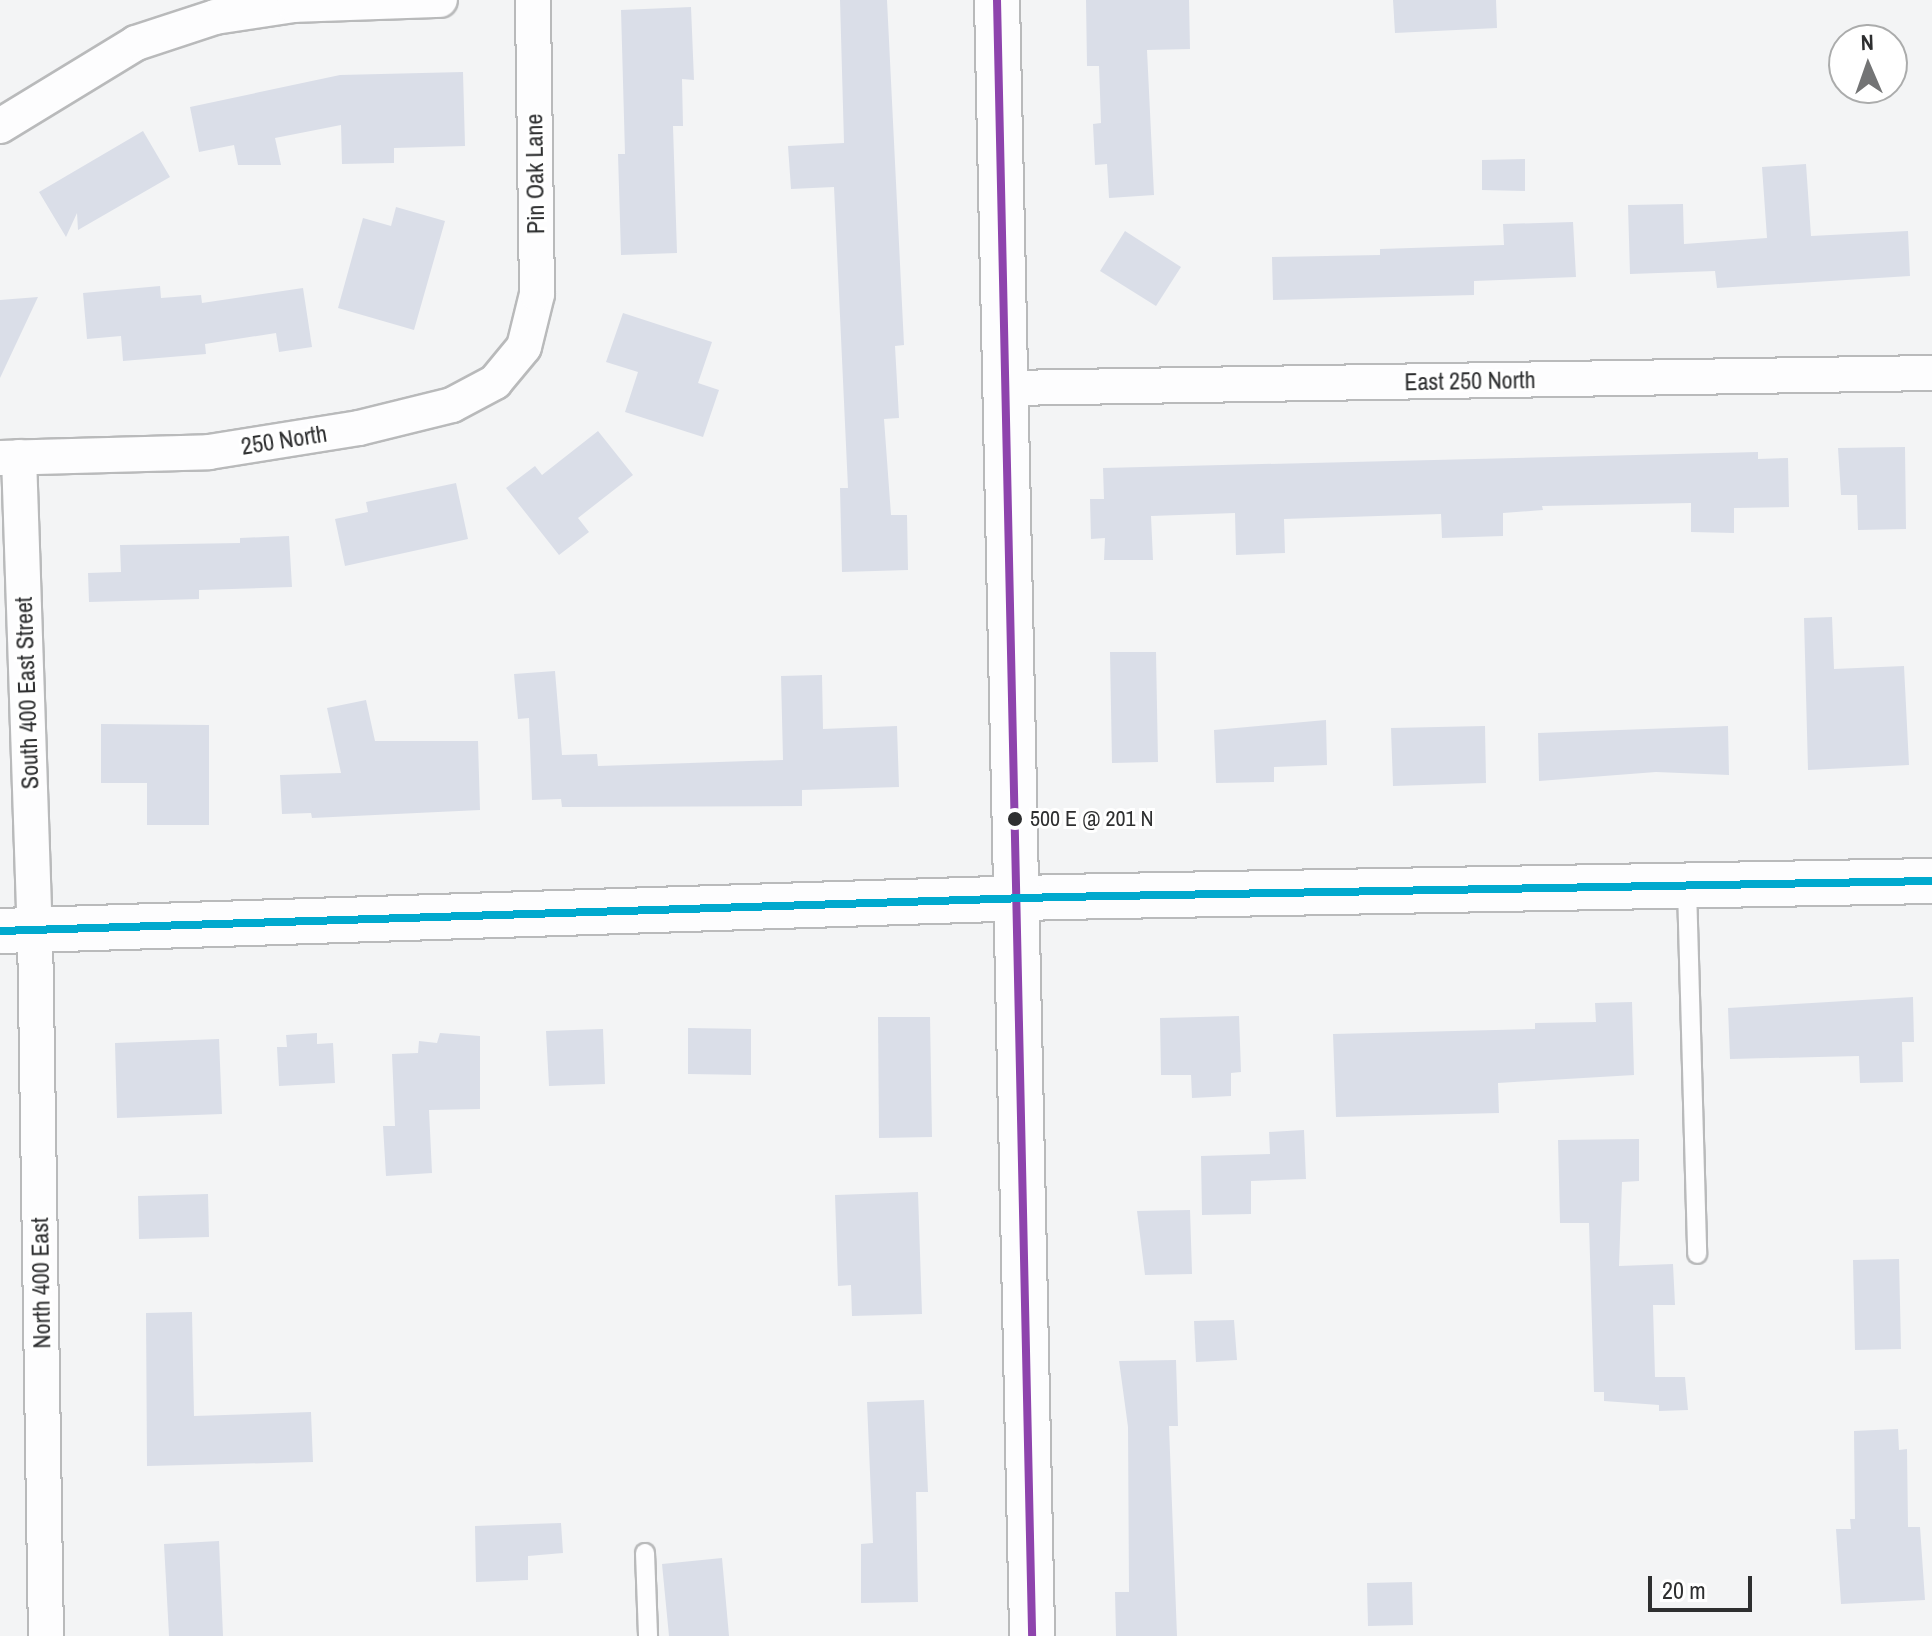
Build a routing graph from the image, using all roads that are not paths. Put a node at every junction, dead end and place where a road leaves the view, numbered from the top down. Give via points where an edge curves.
1 (440, 0) edge
2 (533, 0) edge
3 (997, 0) edge
4 (0, 126) edge
5 (524, 347) joint
6 (1932, 373) edge
7 (1008, 388) junction
8 (10, 458) edge
9 (1932, 881) edge
10 (1687, 888) junction
11 (1019, 899) junction
12 (18, 930) edge
13 (1697, 1254) dead end
14 (645, 1553) dead end
15 (46, 1636) edge
16 (648, 1636) edge
17 (1032, 1636) edge

1 - 4 street via 294,5 215,17 136,43
2 - 5 street, Pin Oak Lane via 537,294
3 - 7 main road
5 - 8 street, 250 North via 495,382 452,405 359,428 209,452
6 - 7 street, East 250 North
7 - 11 main road
8 - 12 street, South 400 East Street
9 - 10 main road
10 - 11 main road
10 - 13 lane
11 - 12 main road
11 - 17 main road
12 - 15 street, North 400 East
14 - 16 lane

